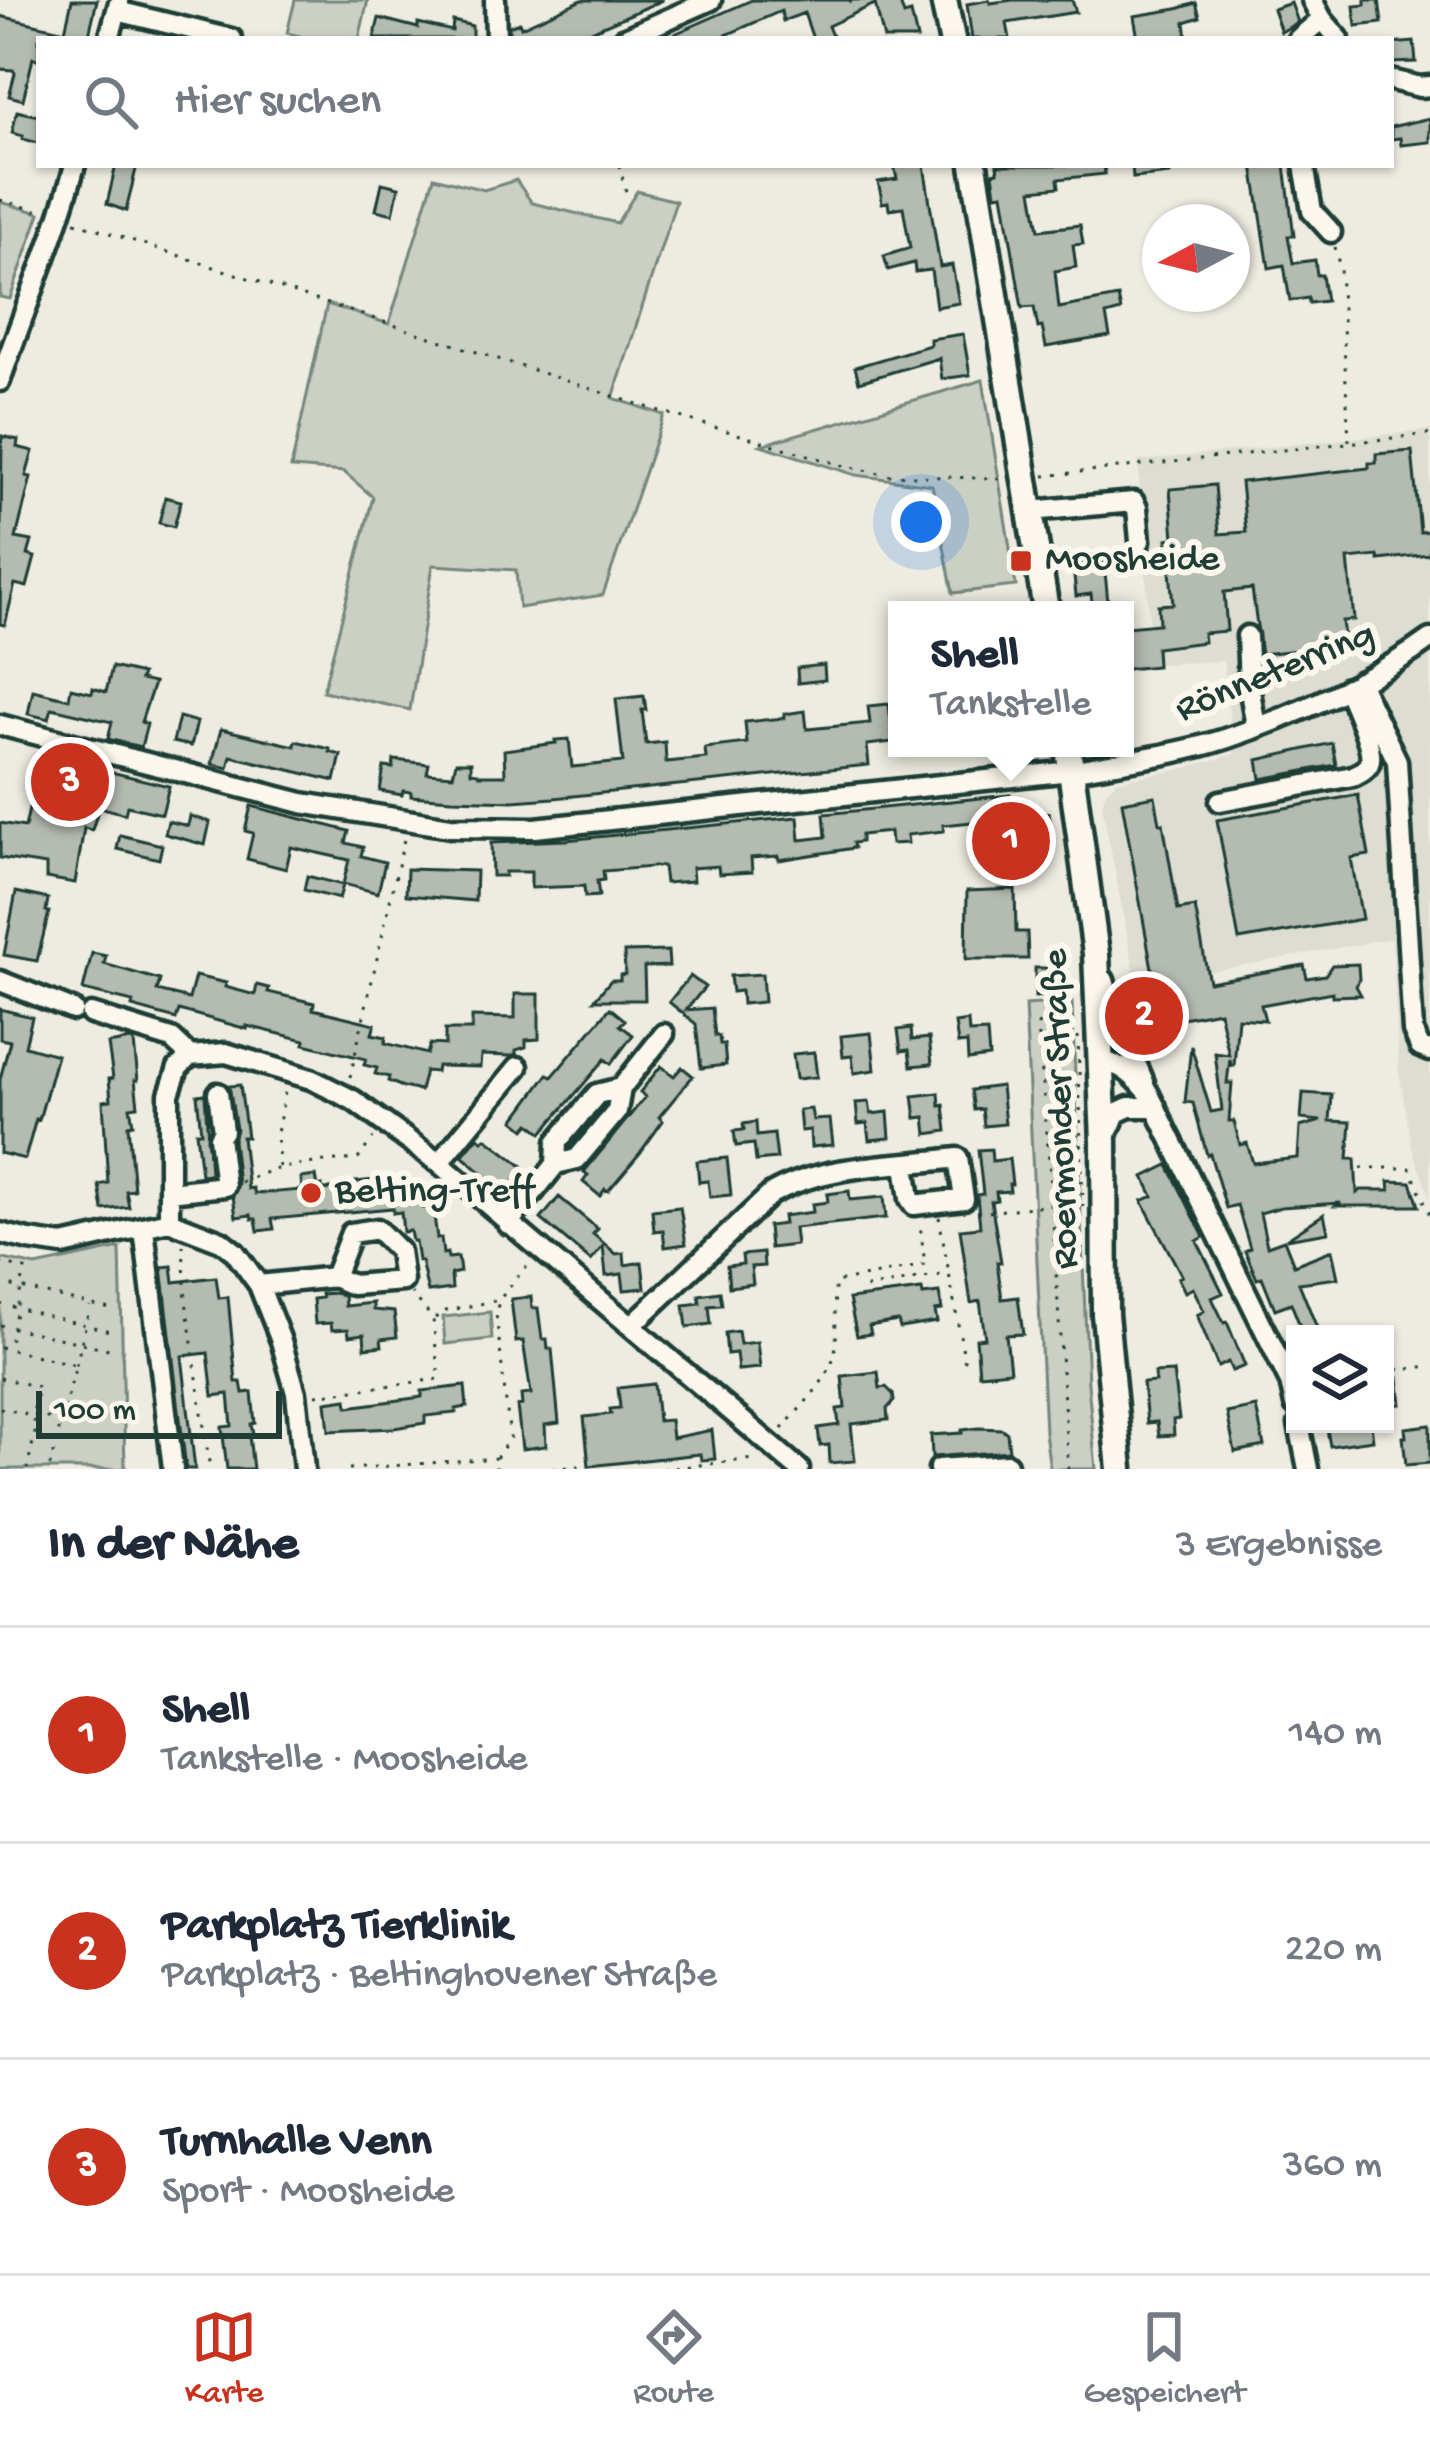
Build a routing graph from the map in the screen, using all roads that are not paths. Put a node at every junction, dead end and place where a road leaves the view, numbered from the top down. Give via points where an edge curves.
1 (495, 0) edge
2 (711, 0) edge
3 (944, 0) edge
4 (1312, 0) edge
5 (118, 5) edge
6 (1322, 19) junction
7 (110, 36) edge
8 (222, 36) edge
9 (496, 36) edge
10 (630, 36) edge
11 (951, 36) edge
12 (1302, 36) edge
13 (1336, 36) edge
14 (1394, 81) edge
15 (1430, 86) edge
16 (74, 168) edge
17 (974, 168) edge
18 (1305, 168) edge
19 (1331, 232) road end
20 (0, 381) edge
21 (1030, 511) junction
22 (1140, 542) dead end
23 (1045, 601) edge
24 (1247, 636) dead end
25 (1430, 639) edge
26 (1353, 686) junction
27 (0, 725) edge
28 (1256, 727) junction
29 (1127, 757) edge
30 (1134, 757) edge
31 (1070, 759) edge
32 (1220, 801) dead end
33 (1096, 954) junction
34 (0, 982) edge
35 (664, 1034) dead end
36 (1430, 1051) edge
37 (190, 1056) junction
38 (1102, 1060) junction
39 (518, 1067) dead end
40 (218, 1093) dead end
41 (1152, 1100) junction
42 (1104, 1141) junction
43 (439, 1163) junction
44 (905, 1165) junction
45 (169, 1192) junction
46 (176, 1223) junction
47 (508, 1224) junction
48 (144, 1228) junction
49 (0, 1233) edge
50 (334, 1276) junction
51 (259, 1285) junction
52 (631, 1326) junction
53 (1286, 1374) edge
54 (1301, 1433) edge
55 (1007, 1464) dead end
56 (173, 1469) edge
57 (304, 1469) edge
58 (799, 1469) edge
59 (939, 1469) edge
60 (1120, 1469) edge
61 (1308, 1469) edge

1 - 9 street
2 - 10 street
3 - 11 main road
4 - 6 street
5 - 7 street
5 - 8 street
6 - 12 street
6 - 13 street
14 - 15 street
16 - 20 street
17 - 21 main road
18 - 19 street via 1312,211
21 - 22 street via 1134,502
21 - 23 main road
24 - 28 street
25 - 26 street, Rönneterring
26 - 28 street, Rönneterring
26 - 32 street via 1370,748 1364,770
26 - 36 street via 1397,761 1412,1031
27 - 31 street via 302,803 449,826 535,828
28 - 30 street, Rönneterring
29 - 31 street, Rönneterring
31 - 33 main road, Roermonder Straße
33 - 38 main road, Roermonder Straße
33 - 41 street
34 - 37 street via 172,1040
35 - 47 street via 621,1088 597,1094 557,1142 556,1164
37 - 43 street via 226,1053 311,1079
37 - 45 street via 169,1094
38 - 41 street via 1130,1072
38 - 42 main road, Roermonder Straße
39 - 43 street
40 - 45 street via 225,1186
41 - 42 street via 1116,1113
41 - 53 street
42 - 60 main road, Roermonder Straße via 1106,1314
43 - 47 street
44 - 44 street via 910,1199 964,1199 958,1158
44 - 52 street via 820,1173 771,1194
45 - 46 street
46 - 48 street
46 - 51 street via 221,1241
47 - 52 street
48 - 49 street via 63,1245
48 - 56 street
50 - 50 street via 352,1285 403,1281 399,1251 377,1229 351,1233
50 - 51 street
51 - 57 street via 296,1397
52 - 58 street
54 - 61 street
55 - 59 street

